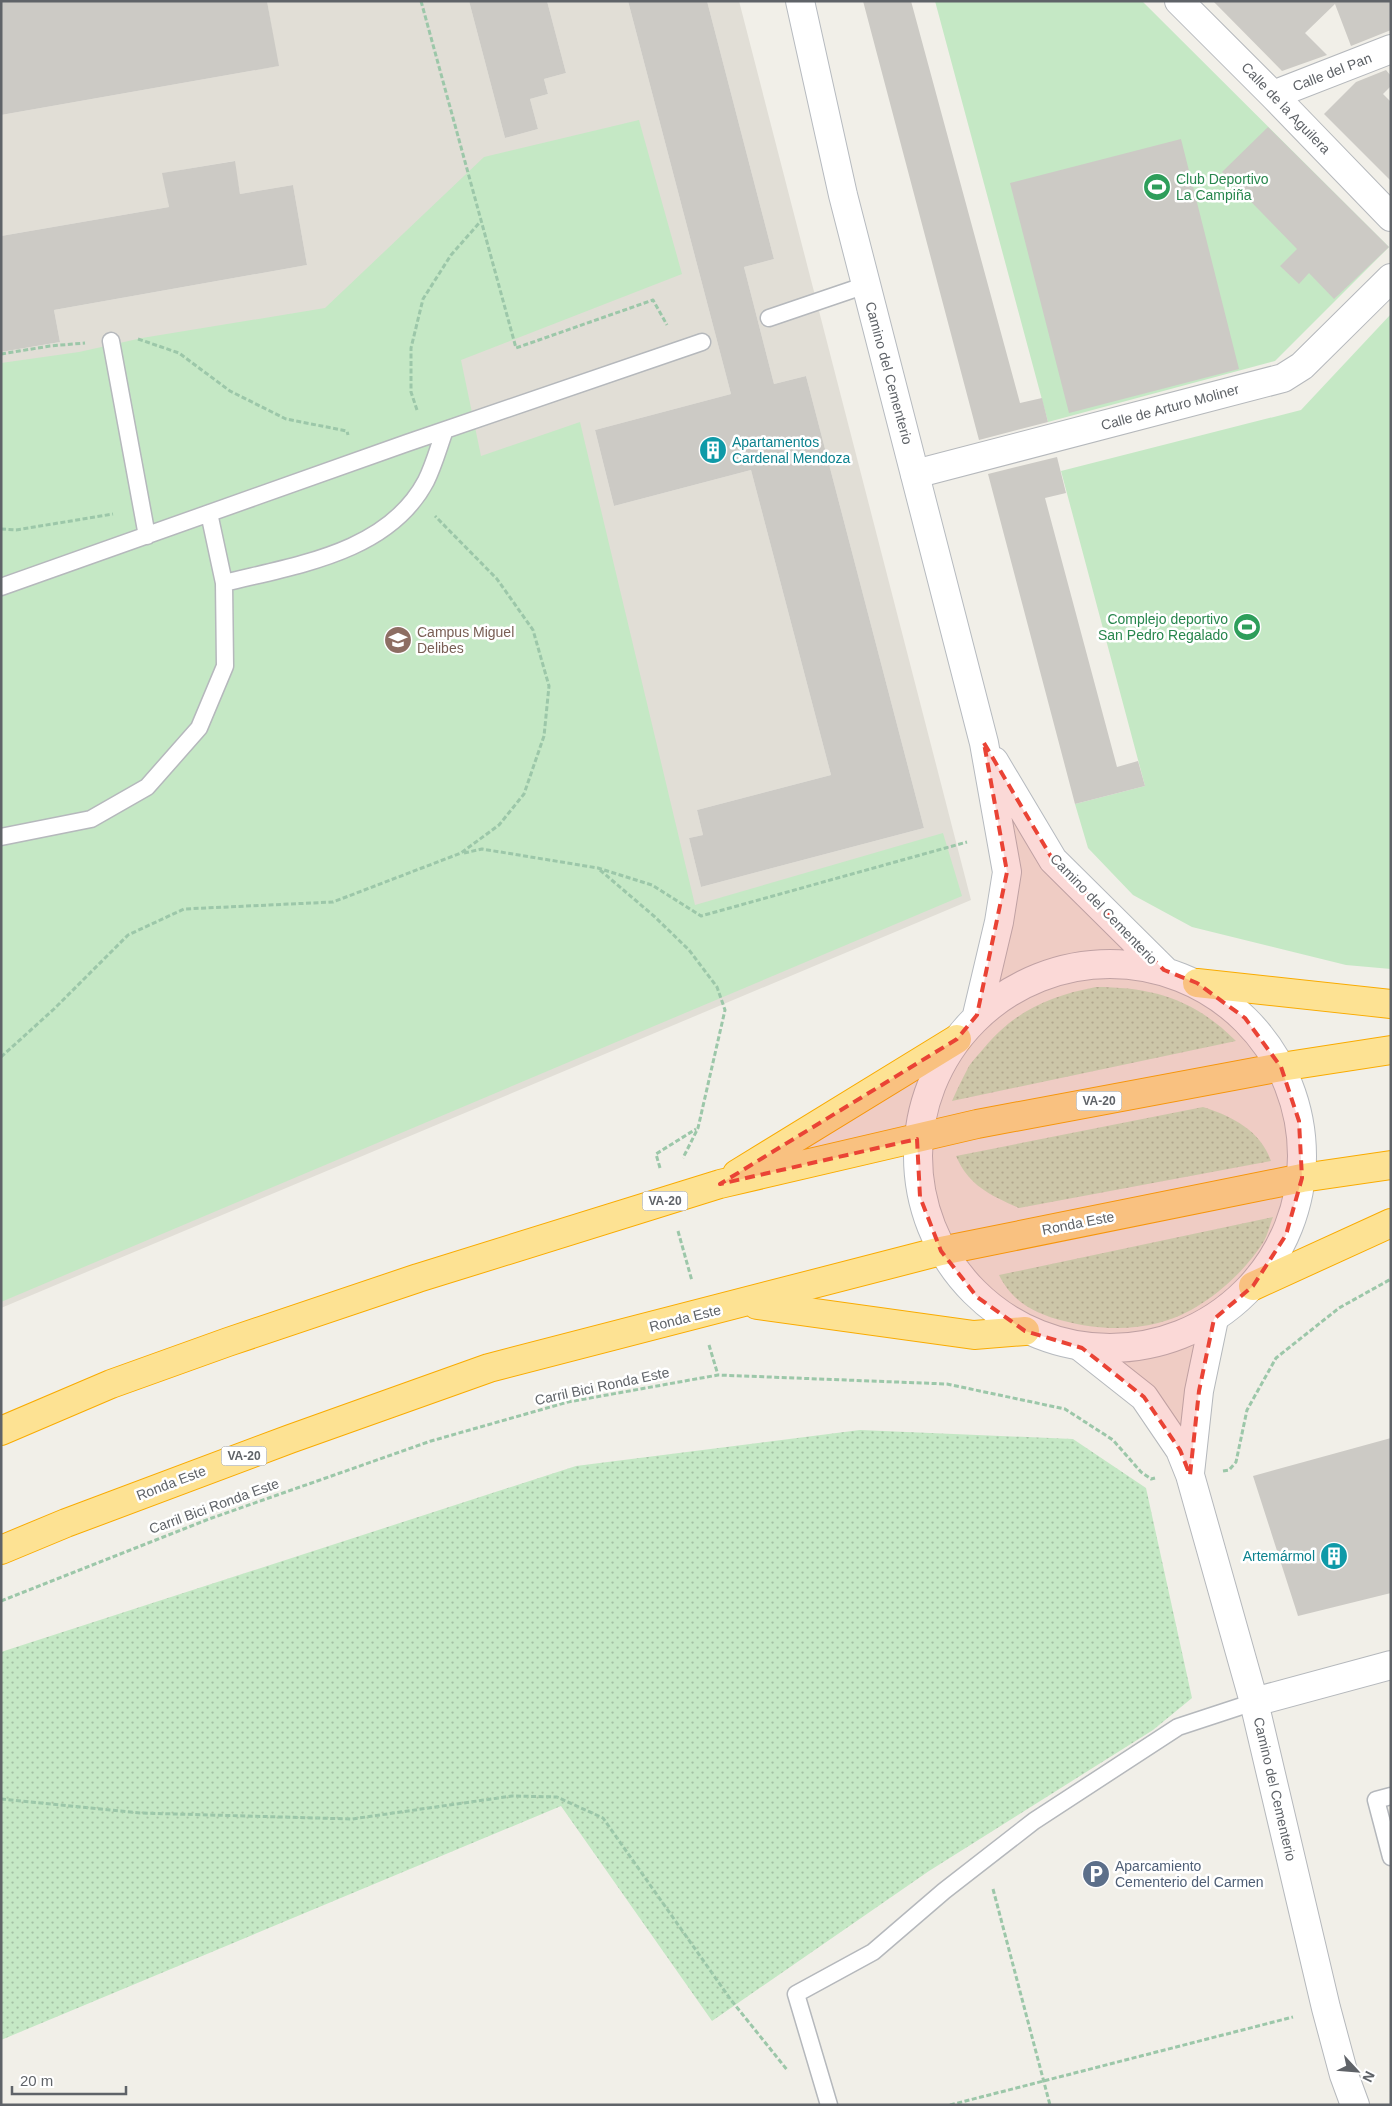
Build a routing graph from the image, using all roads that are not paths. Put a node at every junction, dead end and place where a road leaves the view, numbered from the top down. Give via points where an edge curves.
1 (800, 1) edge
2 (1179, 1) edge
3 (1391, 49) edge
4 (1274, 95) junction
5 (1391, 217) edge
6 (1391, 278) edge
7 (866, 285) junction
8 (769, 318) dead end
9 (111, 341) road end
10 (702, 342) dead end
11 (445, 430) junction
12 (915, 474) junction
13 (209, 513) junction
14 (147, 536) junction
15 (224, 583) junction
16 (1, 587) edge
17 (984, 743) junction
18 (1, 837) edge
19 (1164, 970) junction
20 (1197, 983) junction
21 (1391, 1004) edge
22 (977, 1015) junction
23 (957, 1039) junction
24 (1391, 1050) edge
25 (1281, 1067) junction
26 (918, 1139) junction
27 (1391, 1165) edge
28 (1302, 1178) junction
29 (720, 1184) junction
30 (1391, 1223) edge
31 (941, 1251) junction
32 (1253, 1286) junction
33 (743, 1304) junction
34 (1214, 1319) junction
35 (1025, 1331) junction
36 (1082, 1348) junction
37 (1, 1432) edge
38 (1190, 1475) junction
39 (1, 1550) edge
40 (1391, 1665) edge
41 (1254, 1702) junction
42 (1391, 1796) edge
43 (1391, 1856) edge
44 (829, 2105) edge
45 (1355, 2105) edge

1 - 7 main road, Camino del Cementerio
2 - 4 main road, Calle de la Aguilera
3 - 4 main road, Calle del Pan
4 - 5 main road, Calle de la Aguilera
6 - 12 main road, Calle de Arturo Moliner via 1302,366 1282,378
7 - 8 lane
7 - 12 main road, Camino del Cementerio
9 - 14 lane
10 - 11 lane
11 - 13 lane
11 - 15 lane via 426,481 396,520 354,547
12 - 17 main road, Camino del Cementerio
13 - 14 lane
13 - 15 lane
14 - 16 lane
15 - 18 lane via 225,666 199,728 147,787 91,819
17 - 19 main road, Camino del Cementerio via 1053,860
17 - 22 main road, Camino del Cementerio via 1007,872
19 - 20 main road
19 - 22 main road via 1111,962 1059,970 1009,991
20 - 21 highway
20 - 25 main road via 1245,1018
22 - 23 main road
23 - 26 main road via 934,1077
23 - 29 highway
24 - 25 highway, VA-20
25 - 26 highway, VA-20 via 977,1124
25 - 28 main road via 1299,1121
26 - 29 highway, VA-20
26 - 31 main road via 920,1196
27 - 28 highway, Ronda Este / VA-20
28 - 31 highway, Ronda Este / VA-20
28 - 32 main road via 1286,1235
29 - 37 highway, VA-20 via 427,1275 228,1342 111,1384
30 - 32 highway
31 - 33 highway, Ronda Este / VA-20
31 - 35 main road via 977,1297
32 - 34 main road
33 - 35 highway via 974,1335
33 - 39 highway, Ronda Este / VA-20 via 489,1368 290,1439
34 - 36 main road via 1184,1335 1150,1346 1116,1350
34 - 38 main road, Camino del Cementerio via 1199,1391
35 - 36 main road via 1053,1342
36 - 38 main road, Camino del Cementerio via 1144,1397 1180,1450
38 - 41 main road, Camino del Cementerio
40 - 41 main road
41 - 44 lane via 1178,1727 1034,1821 944,1891 873,1952 796,1994
41 - 45 main road, Camino del Cementerio via 1326,2008
42 - 43 lane via 1376,1800

